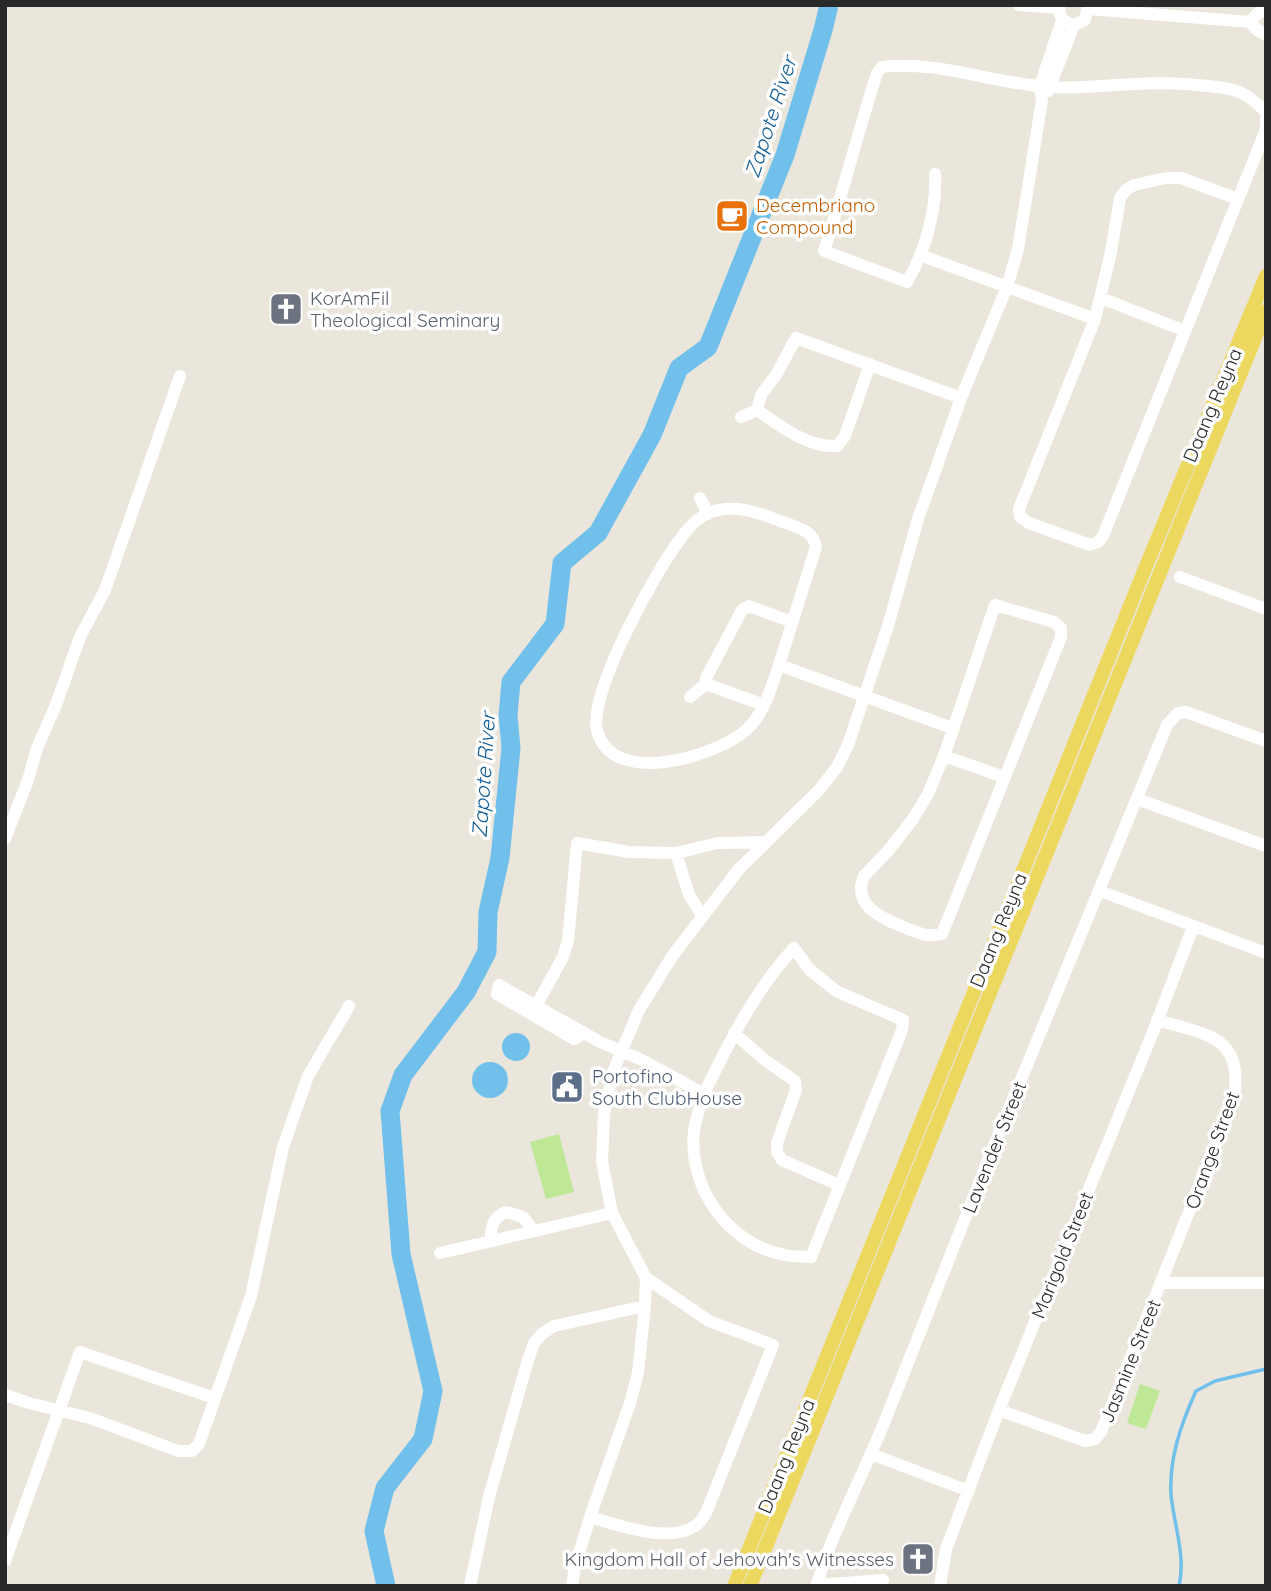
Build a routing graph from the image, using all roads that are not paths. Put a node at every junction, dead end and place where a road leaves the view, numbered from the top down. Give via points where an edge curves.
1 (1019, 5) edge
2 (1088, 7) edge
3 (1266, 11) edge
4 (1064, 15) edge
5 (1250, 22) junction
6 (1266, 35) edge
7 (1045, 87) junction
8 (1266, 122) edge
9 (935, 174) dead end
10 (1238, 199) junction
11 (920, 255) junction
12 (1266, 276) edge
13 (1007, 287) junction
14 (1101, 298) junction
15 (1266, 311) edge
16 (1095, 319) junction
17 (1185, 331) junction
18 (870, 364) junction
19 (180, 376) dead end
20 (961, 398) junction
21 (757, 410) junction
22 (741, 417) dead end
23 (700, 498) dead end
24 (708, 514) junction
25 (1144, 570) junction
26 (1158, 576) junction
27 (1180, 577) dead end
28 (1266, 609) edge
29 (792, 622) junction
30 (779, 665) junction
31 (706, 684) junction
32 (866, 696) junction
33 (690, 697) dead end
34 (764, 705) junction
35 (952, 728) junction
36 (1266, 741) edge
37 (944, 756) junction
38 (1004, 777) junction
39 (1138, 799) junction
40 (5, 839) edge
41 (766, 842) junction
42 (1266, 846) edge
43 (676, 853) junction
44 (1100, 891) junction
45 (702, 915) junction
46 (1193, 927) junction
47 (1266, 953) edge
48 (349, 1006) dead end
49 (536, 1006) junction
50 (1157, 1020) junction
51 (583, 1033) junction
52 (734, 1033) junction
53 (621, 1052) junction
54 (704, 1094) junction
55 (839, 1185) junction
56 (611, 1213) junction
57 (533, 1230) junction
58 (491, 1240) junction
59 (440, 1252) dead end
60 (646, 1278) junction
61 (1162, 1283) junction
62 (1266, 1283) edge
63 (645, 1306) junction
64 (5, 1395) edge
65 (214, 1398) junction
66 (999, 1409) junction
67 (59, 1410) junction
68 (871, 1454) junction
69 (969, 1491) junction
70 (590, 1517) junction
71 (5, 1561) edge
72 (883, 1580) dead end
73 (816, 1585) edge
74 (470, 1586) edge
75 (572, 1586) edge
76 (734, 1586) edge
77 (750, 1586) edge
78 (940, 1586) edge

1 - 4 street
2 - 4 street via 1085,20
2 - 5 street
3 - 5 street
4 - 7 street
5 - 6 street
7 - 8 street via 1158,83 1226,88 1240,91 1266,111
7 - 11 street via 894,65 877,73 824,251 907,282
7 - 13 street via 1018,249
8 - 10 street
9 - 11 street via 933,205
10 - 14 street via 1181,178 1126,190 1120,198
10 - 17 street
11 - 13 street
12 - 25 main road, Daang Reyna
13 - 16 street
13 - 20 street
14 - 16 street
14 - 17 street
15 - 26 main road, Daang Reyna
16 - 17 street via 1019,509 1020,517 1029,523 1090,545 1103,536
18 - 20 street
18 - 21 street via 796,338 761,395
18 - 21 street via 838,446 795,435
19 - 40 street via 105,590 80,637
20 - 32 street via 918,519
21 - 22 street
23 - 24 street
24 - 29 street via 725,509 755,511 814,538 816,547
24 - 34 street via 681,538 637,611 596,715 600,740 611,753 626,760 676,761 702,754 746,730
25 - 26 main road
25 - 76 main road, Daang Reyna
26 - 77 main road, Daang Reyna
27 - 28 street
29 - 30 street
29 - 31 street via 749,606 742,610 709,669
30 - 32 street
30 - 34 street
31 - 33 street
31 - 34 street
32 - 35 street
32 - 41 street via 837,767
35 - 37 street
35 - 38 street via 995,605 1061,628
36 - 39 street, Lavender Street via 1194,713 1178,713 1167,724
37 - 38 street
37 - 38 street via 913,819 860,884 873,914 929,937 942,934
39 - 42 street
39 - 44 street, Lavender Street
41 - 43 street via 718,843
41 - 45 street
43 - 45 street via 689,895
43 - 49 street via 629,852 578,843 568,942
44 - 46 street
44 - 68 street, Lavender Street
45 - 53 street via 651,988
46 - 47 street
46 - 50 street, Marigold Street
48 - 65 street via 308,1076 283,1147 250,1296
49 - 51 street
49 - 51 street via 499,985 497,994 574,1039
50 - 61 street, Orange Street via 1219,1041 1230,1051 1237,1081
50 - 66 street, Marigold Street
51 - 53 street
52 - 54 street
52 - 55 street via 794,1081 796,1090 778,1143 782,1160
52 - 55 street via 794,947 808,969 836,991 903,1020
53 - 54 street
53 - 56 street via 601,1139
54 - 55 street via 694,1133 700,1179 709,1202 742,1238 785,1255 811,1257
56 - 57 street
56 - 60 street
57 - 58 street
57 - 58 street via 523,1217 506,1212 495,1220
58 - 59 street
60 - 63 street
60 - 70 street via 709,1321 773,1345 706,1513 696,1526 686,1531 639,1531
61 - 62 street, Jasmine Street
61 - 66 street, Jasmine Street via 1096,1439 1085,1441
63 - 70 street via 631,1403
63 - 74 street via 554,1326 534,1343 488,1497
64 - 67 street
65 - 67 street via 199,1444 192,1451 178,1451
65 - 67 street via 80,1352
66 - 69 street, Marigold Street
67 - 71 street
68 - 69 street
68 - 73 street, Lavender Street
69 - 78 street, Marigold Street via 946,1549
70 - 75 street
72 - 73 street

